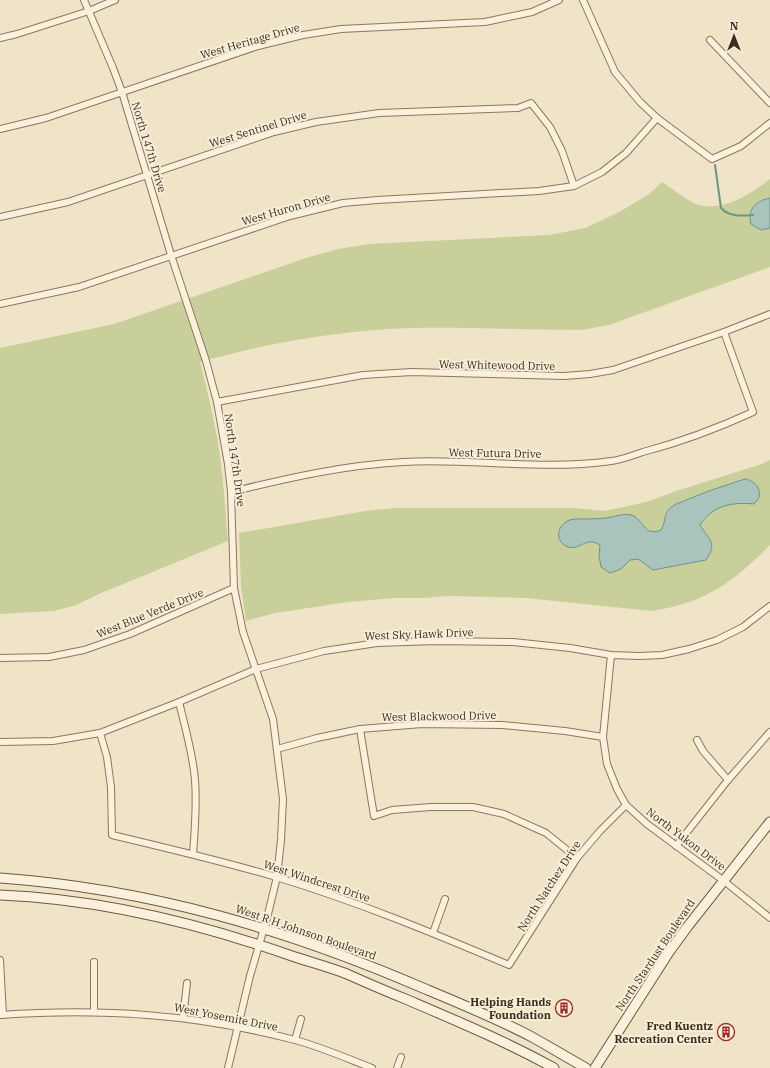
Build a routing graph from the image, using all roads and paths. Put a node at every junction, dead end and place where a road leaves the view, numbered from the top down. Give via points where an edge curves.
1 (84, 0) edge
2 (115, 0) edge
3 (559, 0) edge
4 (583, 0) edge
5 (89, 11) junction
6 (0, 38) edge
7 (710, 40) dead end
8 (122, 92) junction
9 (770, 103) edge
10 (657, 118) junction
11 (770, 123) edge
12 (0, 129) edge
13 (147, 176) junction
14 (574, 186) junction
15 (0, 217) edge
16 (172, 255) junction
17 (0, 304) edge
18 (770, 314) edge
19 (724, 332) junction
20 (217, 402) junction
21 (231, 492) junction
22 (234, 588) junction
23 (770, 606) edge
24 (611, 655) junction
25 (0, 658) edge
26 (256, 668) junction
27 (179, 702) junction
28 (360, 729) junction
29 (770, 732) edge
30 (100, 733) junction
31 (603, 737) junction
32 (697, 740) dead end
33 (0, 742) edge
34 (278, 749) junction
35 (728, 780) junction
36 (626, 805) junction
37 (770, 822) edge
38 (676, 846) junction
39 (193, 854) junction
40 (577, 858) junction
41 (277, 877) junction
42 (0, 878) edge
43 (724, 881) junction
44 (0, 895) edge
45 (445, 899) dead end
46 (770, 918) edge
47 (433, 933) junction
48 (262, 936) junction
49 (0, 960) edge
50 (94, 962) dead end
51 (509, 966) joint
52 (187, 983) dead end
53 (94, 1012) junction
54 (2, 1015) edge
55 (183, 1018) junction
56 (301, 1020) dead end
57 (238, 1027) junction
58 (295, 1040) junction
59 (401, 1056) dead end
60 (228, 1068) edge
61 (372, 1068) edge
62 (397, 1068) edge
63 (554, 1068) edge
64 (586, 1068) edge
65 (595, 1068) edge

1 - 5 street, North 147th Drive
2 - 5 street
3 - 8 street, West Heritage Drive via 532,12 485,22 341,29 303,35 251,48
4 - 10 street via 615,72
5 - 6 street
5 - 8 street, North 147th Drive
7 - 9 street
8 - 12 street, West Heritage Drive via 46,118
8 - 13 street, North 147th Drive
10 - 11 street via 712,159 741,146
10 - 14 street, West Huron Drive via 626,153 602,172
13 - 14 street, West Sentinel Drive via 274,132 316,122 378,114 518,108 532,103 550,127 562,150
13 - 15 street, West Sentinel Drive via 68,202
13 - 16 street, North 147th Drive
14 - 16 street, West Huron Drive via 539,191 342,203 290,216
16 - 17 street, West Huron Drive via 79,287
16 - 20 street, North 147th Drive
18 - 19 street, West Whitewood Drive
19 - 20 street, West Whitewood Drive via 613,370 590,374 564,376 412,372 363,375
19 - 21 street, West Futura Drive via 753,412 663,447 612,461 562,465 404,462 354,466
20 - 21 street, North 147th Drive
21 - 22 street, North 147th Drive
22 - 25 street, West Blue Verde Drive via 130,634 84,650 49,657
22 - 26 street, North 147th Drive via 243,632
23 - 24 street, West Sky Hawk Drive via 743,626 717,640 689,649 662,655
24 - 26 street, West Sky Hawk Drive via 513,642 377,643 324,651
24 - 31 street, North Yukon Drive
26 - 27 street, West Sky Hawk Drive
26 - 34 street, North 147th Drive via 273,719
27 - 30 street, West Sky Hawk Drive
27 - 39 street via 195,779 196,820
28 - 31 street, West Blackwood Drive via 422,724 502,725
28 - 34 street, West Blackwood Drive
28 - 40 street via 374,816 392,810 473,807 504,814 546,833
29 - 35 street
30 - 33 street, West Sky Hawk Drive via 53,741
30 - 39 street, West Windcrest Drive via 107,757 111,787 112,835
31 - 36 street, North Yukon Drive via 608,764
32 - 35 street
34 - 41 street, North 147th Drive via 283,799
35 - 38 street
36 - 38 street, North Yukon Drive via 646,824
36 - 40 street, North Natchez Drive
37 - 43 main road, North Stardust Boulevard
38 - 43 street, North Yukon Drive
39 - 41 street, West Windcrest Drive
40 - 51 street, North Natchez Drive
41 - 47 street, West Windcrest Drive
41 - 48 street, North 147th Drive
42 - 48 main road, West R H Johnson Boulevard via 145,897 198,910
43 - 46 street, North Yukon Drive
43 - 65 main road, North Stardust Boulevard via 673,947
44 - 48 main road, West R H Johnson Boulevard via 77,902
45 - 47 street
47 - 51 street, West Windcrest Drive
48 - 57 street
48 - 63 main road, West R H Johnson Boulevard via 459,1022
48 - 64 main road, West R H Johnson Boulevard via 370,965 530,1036
49 - 54 street
50 - 53 street
52 - 55 street
53 - 54 street, West Yosemite Drive
53 - 55 street, West Yosemite Drive
55 - 57 street, West Yosemite Drive
56 - 58 street
57 - 58 street, West Yosemite Drive
57 - 60 street
58 - 61 street, West Yosemite Drive
59 - 62 street

